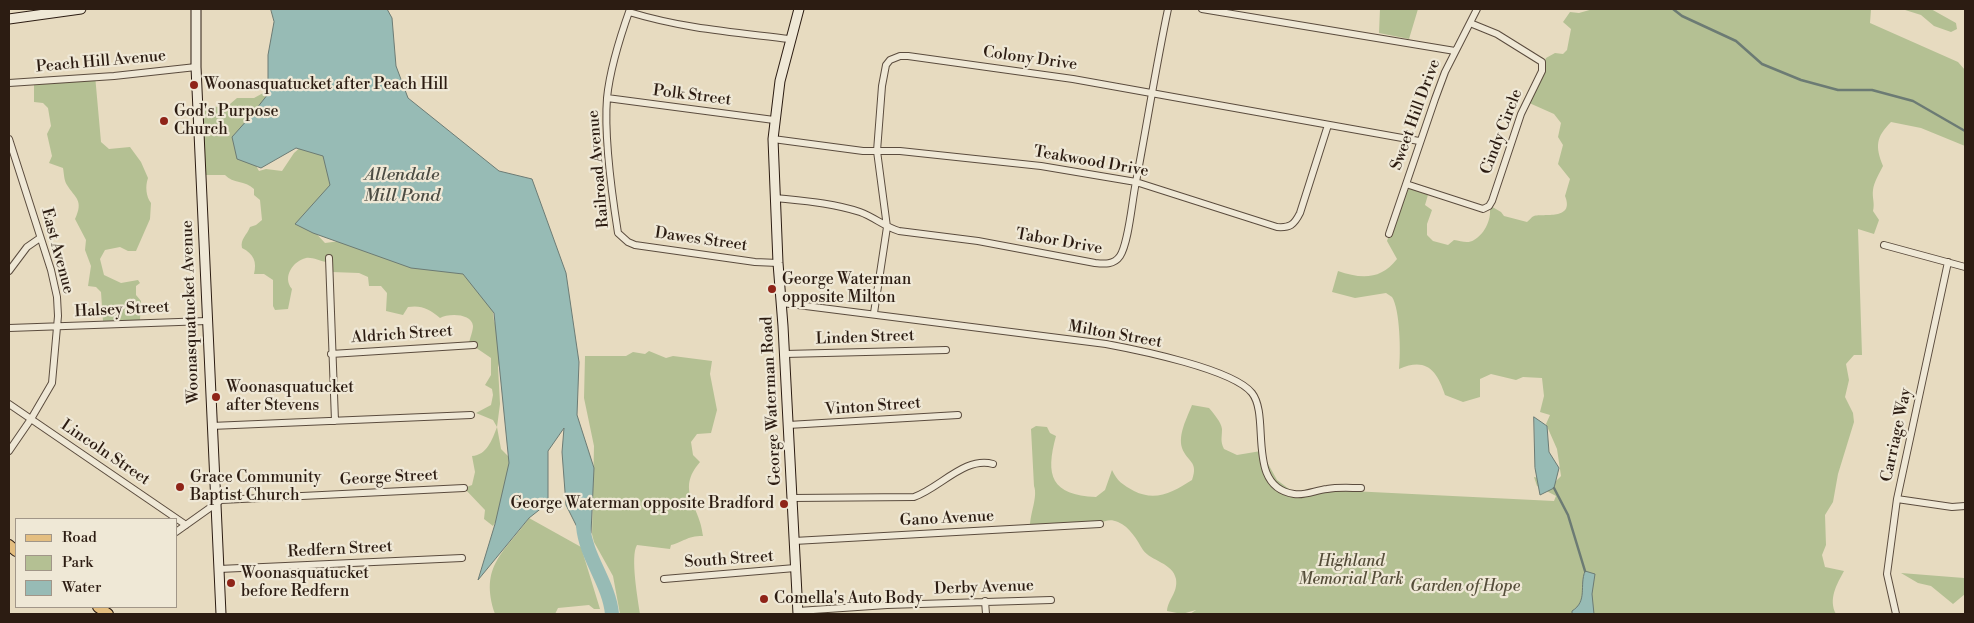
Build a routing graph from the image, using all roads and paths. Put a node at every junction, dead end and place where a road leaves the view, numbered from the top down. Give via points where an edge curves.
1 (81, 9) edge
2 (196, 9) edge
3 (799, 9) edge
4 (1168, 9) edge
5 (1202, 9) edge
6 (1477, 9) edge
7 (630, 10) edge
8 (9, 19) edge
9 (1470, 22) junction
10 (790, 39) junction
11 (1455, 51) junction
12 (196, 67) junction
13 (9, 83) edge
14 (1151, 93) junction
15 (607, 98) junction
16 (774, 120) junction
17 (1328, 125) junction
18 (9, 138) edge
19 (773, 139) junction
20 (1419, 141) junction
21 (877, 151) junction
22 (11, 158) edge
23 (1136, 182) junction
24 (1406, 184) junction
25 (776, 198) junction
26 (887, 228) junction
27 (1389, 234) dead end
28 (40, 238) junction
29 (623, 238) joint
30 (1884, 245) dead end
31 (329, 258) dead end
32 (1948, 262) junction
33 (778, 263) junction
34 (1965, 267) edge
35 (9, 271) edge
36 (782, 303) junction
37 (874, 313) junction
38 (207, 321) junction
39 (58, 327) junction
40 (9, 328) edge
41 (474, 345) dead end
42 (946, 350) dead end
43 (331, 354) junction
44 (785, 354) junction
45 (9, 404) edge
46 (471, 415) dead end
47 (958, 415) dead end
48 (31, 419) junction
49 (334, 421) junction
50 (788, 425) junction
51 (211, 426) junction
52 (9, 451) edge
53 (993, 464) dead end
54 (464, 488) dead end
55 (1361, 488) dead end
56 (792, 498) junction
57 (1897, 499) junction
58 (215, 503) junction
59 (1965, 506) edge
60 (174, 518) edge
61 (178, 520) edge
62 (1100, 524) dead end
63 (186, 526) junction
64 (178, 531) edge
65 (794, 541) junction
66 (462, 558) dead end
67 (795, 568) junction
68 (219, 569) junction
69 (664, 579) dead end
70 (1050, 600) dead end
71 (985, 601) junction
72 (798, 613) edge
73 (221, 614) edge
74 (986, 614) edge
75 (1896, 614) edge

1 - 8 street
2 - 12 street, Woonasquatucket Avenue
3 - 10 street, George Waterman Road
4 - 14 street, Tabor Drive
5 - 11 street
6 - 9 street, Sweet Hill Drive
7 - 10 street via 691,28
7 - 15 street, Railroad Avenue
9 - 11 street, Sweet Hill Drive
9 - 24 street, Cindy Circle via 1497,34 1542,62 1542,71 1521,114 1492,201 1483,209
10 - 16 street, George Waterman Road
11 - 20 street, Sweet Hill Drive
12 - 13 street, Peach Hill Avenue
12 - 38 street, Woonasquatucket Avenue
14 - 17 street, Colony Drive
14 - 21 street, Colony Drive via 900,56 890,60 884,75
14 - 23 street, Tabor Drive
15 - 16 street, Polk Street
15 - 29 street, Railroad Avenue via 616,226
16 - 19 street, George Waterman Road
17 - 20 street, Colony Drive
17 - 23 street, Teakwood Drive via 1300,213 1292,226 1286,228 1277,228
18 - 22 street, East Avenue
19 - 21 street, Teakwood Drive via 863,152
19 - 25 street, George Waterman Road
20 - 24 street, Sweet Hill Drive
21 - 23 street, Teakwood Drive via 1041,166
21 - 26 street, Colony Drive
22 - 28 street, East Avenue
23 - 26 street, Tabor Drive via 1120,256 1107,264
24 - 27 street, Sweet Hill Drive
25 - 26 street, Tabor Drive via 841,207 871,216
25 - 33 street, George Waterman Road
26 - 37 street, Colony Drive
28 - 35 street via 28,247
28 - 39 street, East Avenue via 54,284
29 - 33 street, Dawes Street via 635,245 670,251
30 - 32 street
31 - 43 street
32 - 34 street
32 - 57 street, Carriage Way
33 - 36 street, George Waterman Road
36 - 37 street, Milton Street
36 - 44 street, George Waterman Road
37 - 55 street, Milton Street via 1106,344 1233,378 1256,399 1265,470 1276,485 1285,492 1299,495 1328,489
38 - 39 street, Halsey Street
38 - 51 street, Woonasquatucket Avenue
39 - 40 street, Halsey Street
39 - 48 street, East Avenue via 54,375
41 - 43 street, Aldrich Street
42 - 44 street, Linden Street
43 - 49 street
44 - 50 street, George Waterman Road
45 - 48 street, Lincoln Street
46 - 49 street
47 - 50 street, Vinton Street
48 - 52 street, East Avenue
48 - 60 street, Lincoln Street
49 - 51 street
50 - 56 street, George Waterman Road
51 - 58 street, Woonasquatucket Avenue
53 - 56 street via 973,463 914,497
54 - 58 street, George Street via 221,500
56 - 65 street, George Waterman Road
57 - 59 street
57 - 75 street, Carriage Way via 1887,574
58 - 63 street, George Street
58 - 68 street, Woonasquatucket Avenue
61 - 63 street, Lincoln Street
62 - 65 street, Gano Avenue
63 - 64 street, George Street
65 - 67 street, George Waterman Road
66 - 68 street, Redfern Street
67 - 69 street, South Street
67 - 72 street, George Waterman Road
68 - 73 street, Woonasquatucket Avenue
70 - 71 street, Derby Avenue
71 - 72 street, Derby Avenue
71 - 74 street

